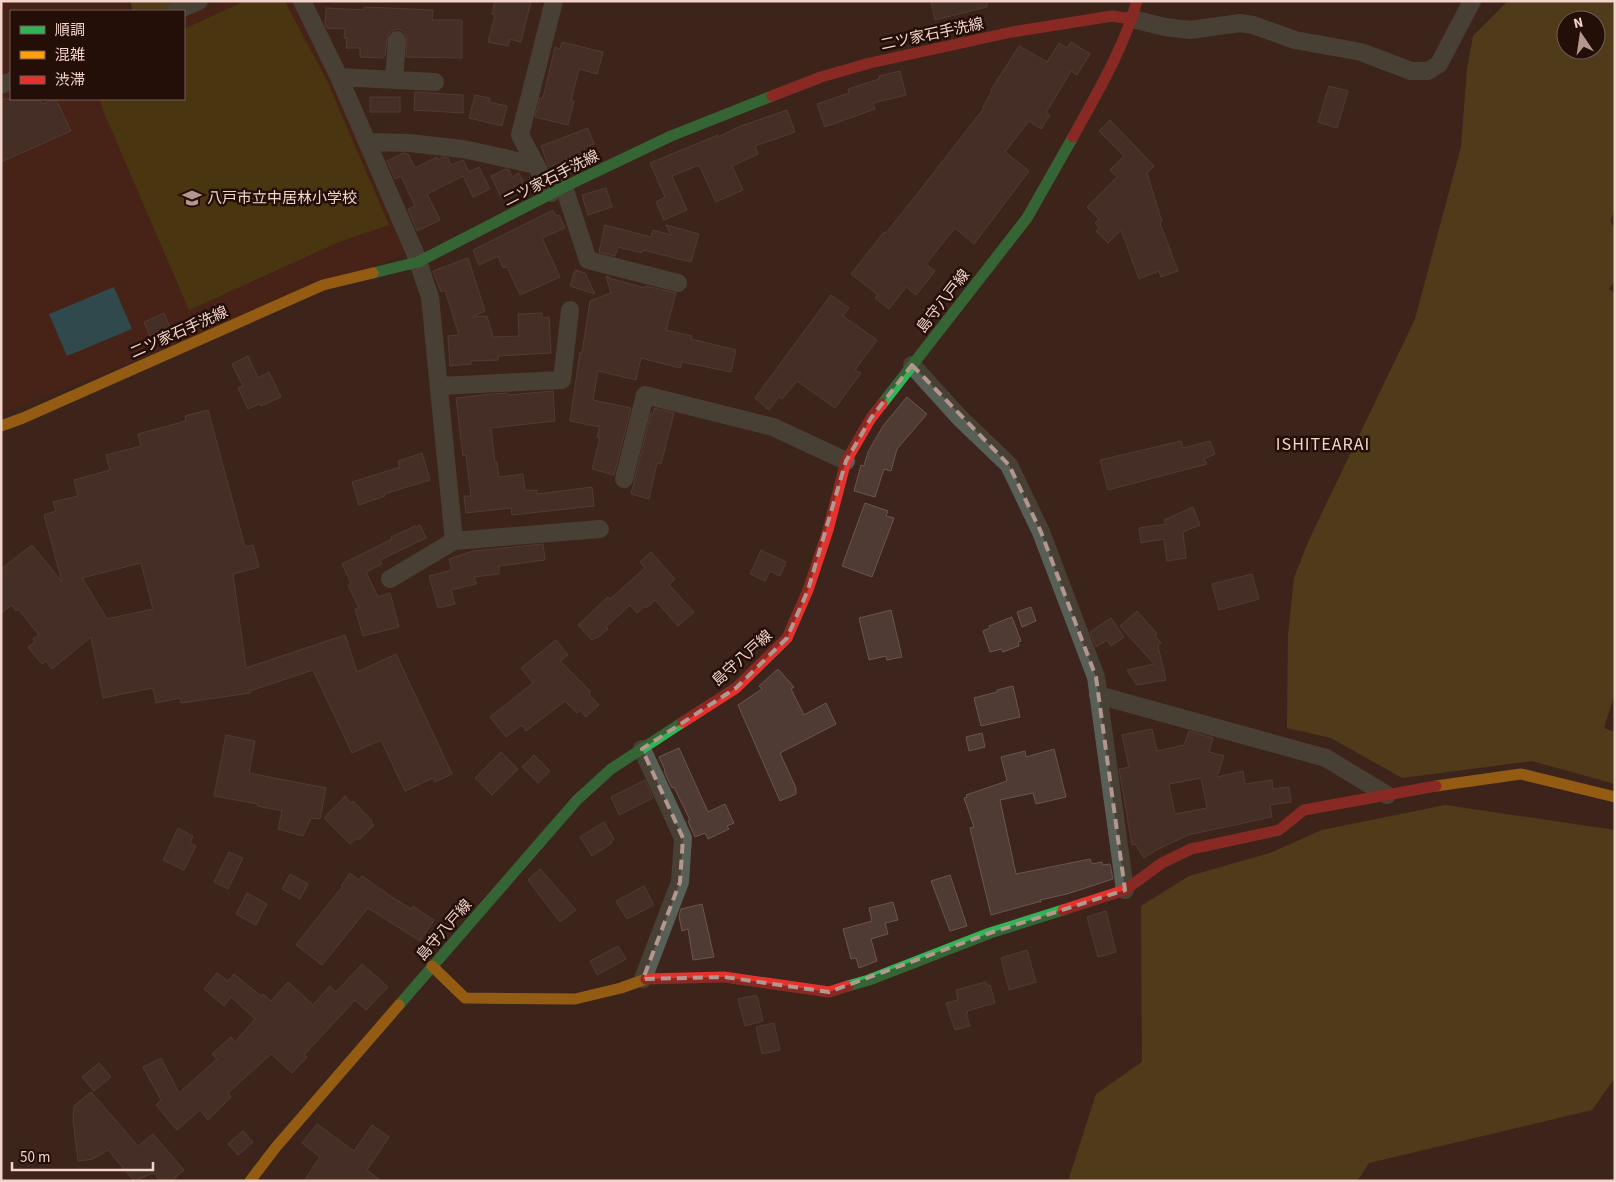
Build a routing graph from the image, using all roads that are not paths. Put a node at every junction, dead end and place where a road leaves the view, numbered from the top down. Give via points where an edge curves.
1 (199, 1) edge
2 (302, 1) edge
3 (554, 1) edge
4 (1137, 1) edge
5 (1472, 1) edge
6 (178, 10) edge
7 (1132, 19) junction
8 (397, 40) dead end
9 (339, 77) junction
10 (394, 80) junction
11 (435, 82) dead end
12 (367, 142) junction
13 (536, 165) junction
14 (558, 190) junction
15 (418, 262) junction
16 (678, 283) dead end
17 (570, 310) dead end
18 (912, 365) junction
19 (439, 386) junction
20 (1, 426) edge
21 (846, 462) junction
22 (624, 479) dead end
23 (600, 529) dead end
24 (454, 541) junction
25 (390, 579) dead end
26 (1098, 695) junction
27 (642, 749) junction
28 (1387, 795) junction
29 (1615, 797) edge
30 (1125, 890) junction
31 (432, 966) junction
32 (643, 979) junction
33 (250, 1181) edge

1 - 6 street
2 - 9 street
3 - 13 street via 520,135
4 - 7 street, 島守八戸線
5 - 7 street via 1439,64 1428,71 1411,71 1361,52 1295,40 1253,25 1240,23 1190,30
7 - 14 street, 二ツ家石手洗線 via 1112,16 1012,32 821,77 671,136
7 - 18 street, 島守八戸線 via 1117,56 1027,218
8 - 10 street
9 - 10 street
9 - 12 street
10 - 11 street
12 - 13 street via 409,142 463,149
12 - 15 street
13 - 14 street
14 - 15 street, 二ツ家石手洗線
14 - 16 street via 588,260
15 - 19 street via 430,297
15 - 20 street, 二ツ家石手洗線 via 323,285
17 - 19 street via 562,380
18 - 21 street, 島守八戸線 via 871,418
18 - 26 street via 1009,465 1041,532 1096,677
19 - 24 street
21 - 22 street via 772,426 645,395
21 - 27 street, 島守八戸線 via 808,590 787,638 736,688
23 - 24 street
24 - 25 street
26 - 28 street via 1326,758
26 - 30 street
27 - 31 street, 島守八戸線 via 611,769 577,800
27 - 32 street via 683,838 680,882
28 - 29 street via 1521,774
28 - 30 street via 1304,810 1279,830 1191,849 1162,864
30 - 32 street via 990,933 829,992 724,977
31 - 32 street via 465,998 575,999
31 - 33 street, 島守八戸線

